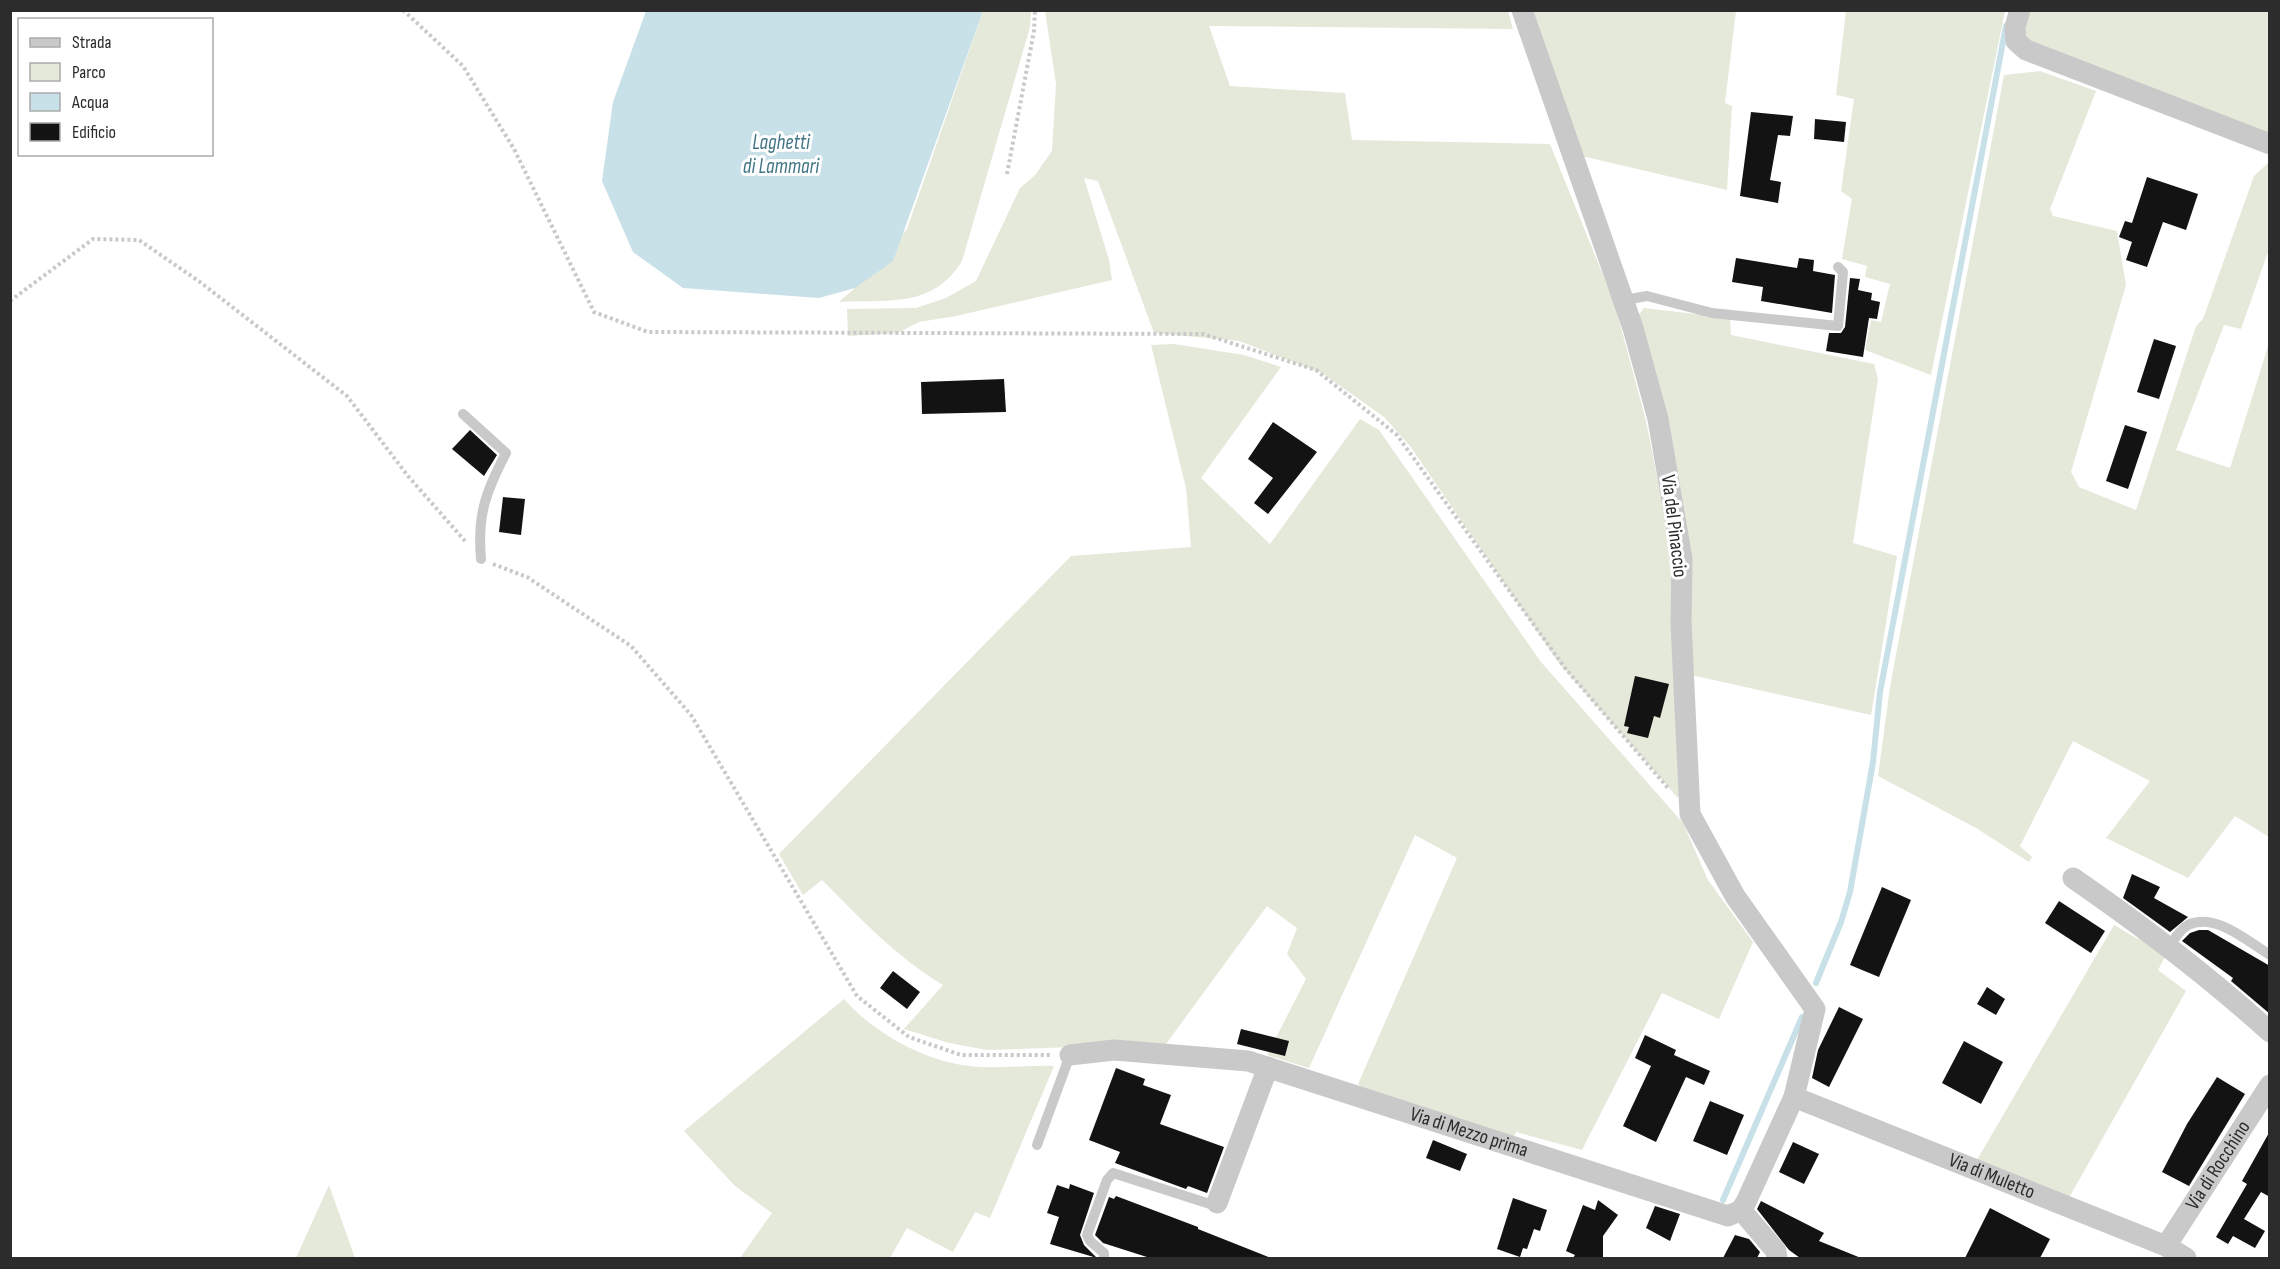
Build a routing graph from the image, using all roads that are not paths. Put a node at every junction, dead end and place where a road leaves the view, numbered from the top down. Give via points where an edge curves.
1 (1522, 10) edge
2 (2020, 10) edge
3 (2270, 144) edge
4 (1838, 267) dead end
5 (1624, 300) junction
6 (463, 414) dead end
7 (481, 559) road end
8 (2073, 878) dead end
9 (2169, 946) junction
10 (2270, 955) edge
11 (2270, 1032) edge
12 (1070, 1054) joint
13 (1268, 1067) junction
14 (2270, 1085) edge
15 (1794, 1097) junction
16 (1037, 1145) dead end
17 (1217, 1203) joint
18 (1741, 1210) junction
19 (2166, 1246) junction
20 (1104, 1258) edge
21 (1777, 1258) edge
22 (2186, 1258) edge

1 - 5 street, Via del Pinaccio
2 - 3 street via 2016,41 2026,50
4 - 5 lane via 1843,272 1839,326 1712,313 1647,296
5 - 15 street, Via del Pinaccio via 1658,419 1682,559 1681,623 1690,814 1735,896 1815,1009
6 - 7 lane via 506,453 488,488 478,532
8 - 9 street
9 - 10 lane via 2182,929 2201,921 2217,923
9 - 11 street
12 - 13 street, Via di Mezzo prima via 1114,1050 1248,1060
12 - 16 lane
13 - 17 street
13 - 18 street, Via di Mezzo prima via 1728,1216
14 - 19 street, Via di Rocchino
15 - 18 street
15 - 19 street, Via di Muletto
17 - 20 lane via 1113,1173 1088,1235
18 - 21 street via 1776,1251
19 - 22 street, Via di Muletto

